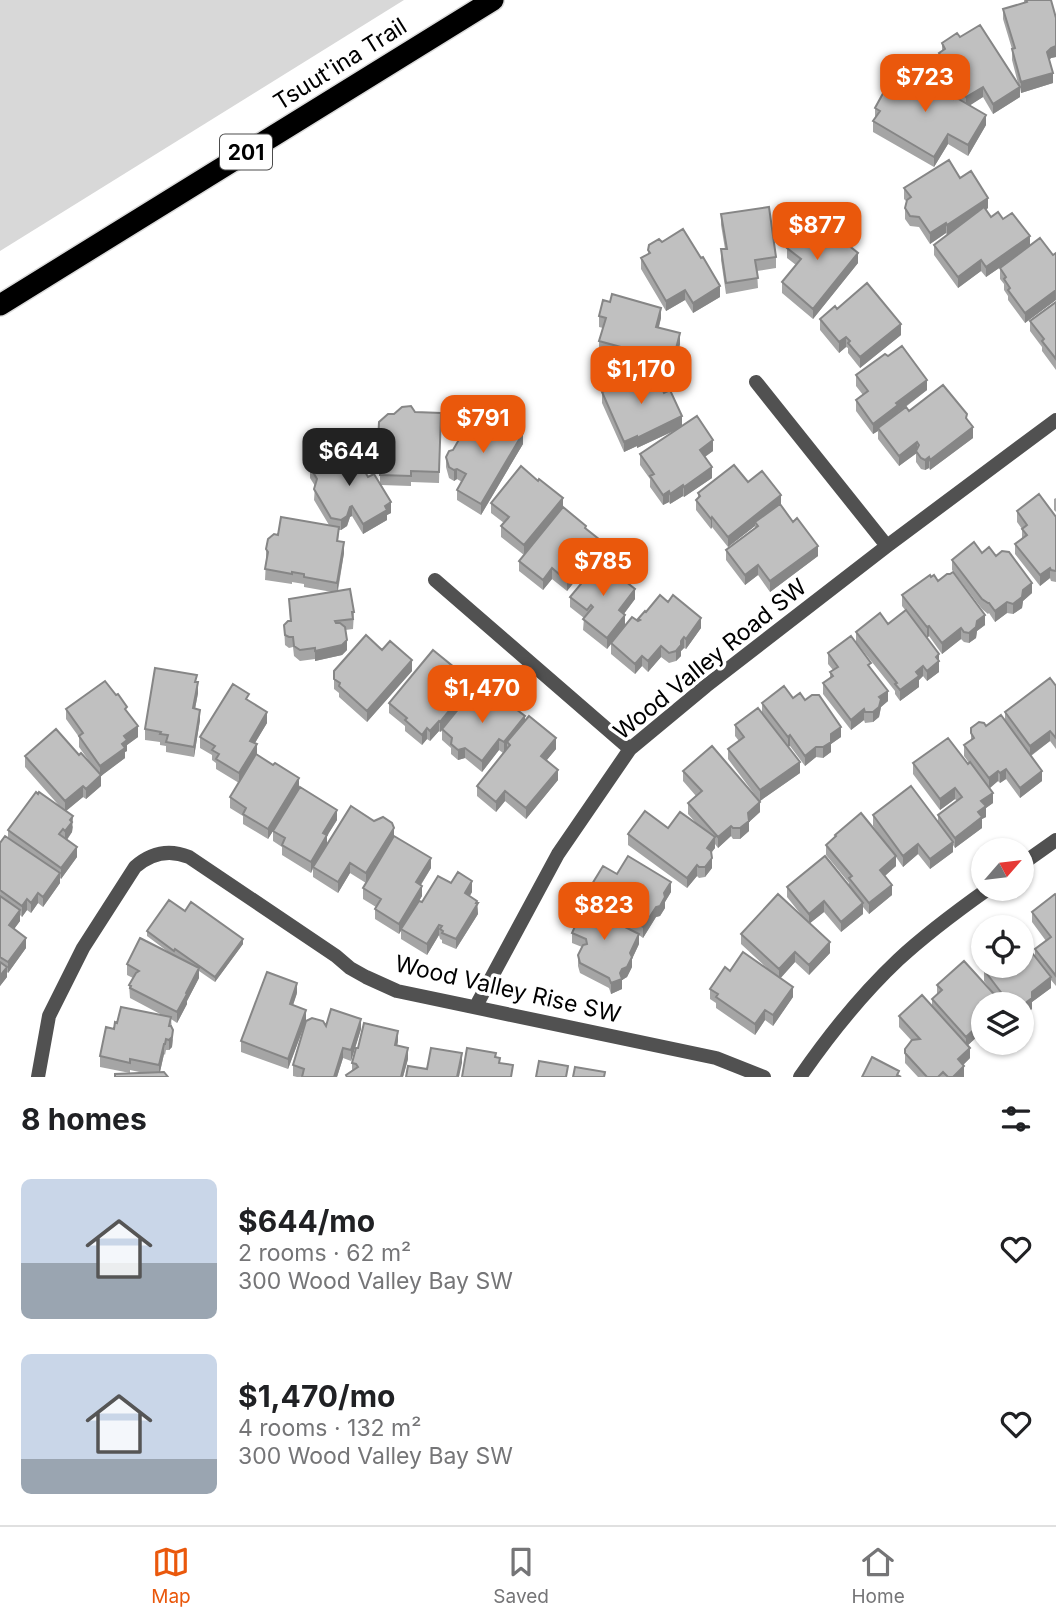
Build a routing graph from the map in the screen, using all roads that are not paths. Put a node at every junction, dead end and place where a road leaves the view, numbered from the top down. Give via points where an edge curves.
1 (493, 0) edge
2 (0, 305) edge
3 (756, 382) dead end
4 (1056, 420) edge
5 (887, 546) junction
6 (435, 580) dead end
7 (630, 750) junction
8 (1056, 840) edge
9 (1034, 856) edge
10 (972, 901) edge
11 (475, 1006) junction
12 (38, 1077) edge
13 (764, 1077) edge
14 (800, 1077) edge

1 - 2 highway, Tsuut'ina Trail / 201
3 - 5 street
4 - 5 street, Wood Valley Road SW
5 - 7 street, Wood Valley Road SW
6 - 7 street
7 - 11 street, Wood Valley Road SW via 558,854
8 - 9 street
10 - 14 street via 899,959 858,1001
11 - 12 street, Wood Valley Rise SW via 374,982 189,857 163,852 135,867 83,948 49,1016
11 - 13 street, Wood Valley Rise SW via 716,1058

